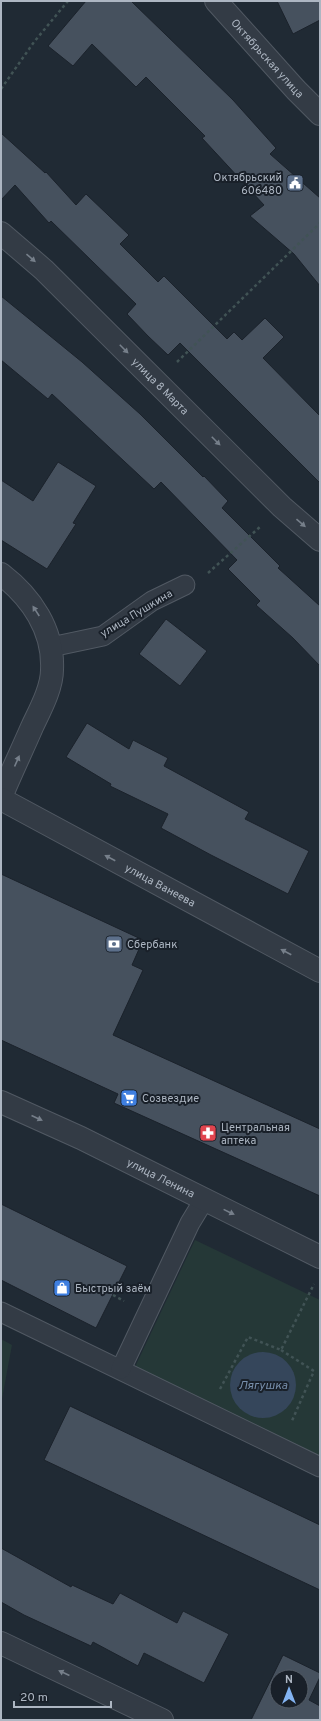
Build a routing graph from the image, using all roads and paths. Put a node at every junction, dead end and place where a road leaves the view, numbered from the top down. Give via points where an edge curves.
1 (68, 1) edge
2 (216, 1) edge
3 (1, 90) edge
4 (320, 114) edge
5 (320, 224) edge
6 (1, 233) edge
7 (158, 383) junction
8 (282, 507) junction
9 (320, 540) edge
10 (1, 574) edge
11 (185, 585) joint
12 (51, 647) junction
13 (1, 798) edge
14 (320, 971) edge
15 (1, 1102) edge
16 (204, 1200) junction
17 (320, 1257) edge
18 (314, 1283) dead end
19 (1, 1312) edge
20 (282, 1350) junction
21 (121, 1369) junction
22 (207, 1413) junction
23 (280, 1447) junction
24 (320, 1467) edge
25 (1, 1643) edge
26 (162, 1720) edge

1 - 3 path via 34,42
2 - 4 street, Октябрьская улица
5 - 7 path via 184,354
6 -> 7 street, улица 8 Марта via 44,270
7 -> 8 street, улица 8 Марта
8 -> 9 street, улица 8 Марта
8 - 11 path, улица Пушкина via 210,572
12 -> 10 street via 38,613 18,587
11 - 12 lane, улица Пушкина via 152,601 103,636
13 -> 12 street via 45,699 52,671
14 -> 13 street, улица Ванеева
15 -> 16 street, улица Ленина via 81,1138
16 -> 17 street, улица Ленина
16 - 21 lane
18 - 20 path
19 - 21 lane
20 - 22 path via 248,1337
20 - 23 path via 314,1371
21 - 22 lane
22 - 23 lane
23 - 24 lane
26 -> 25 street

